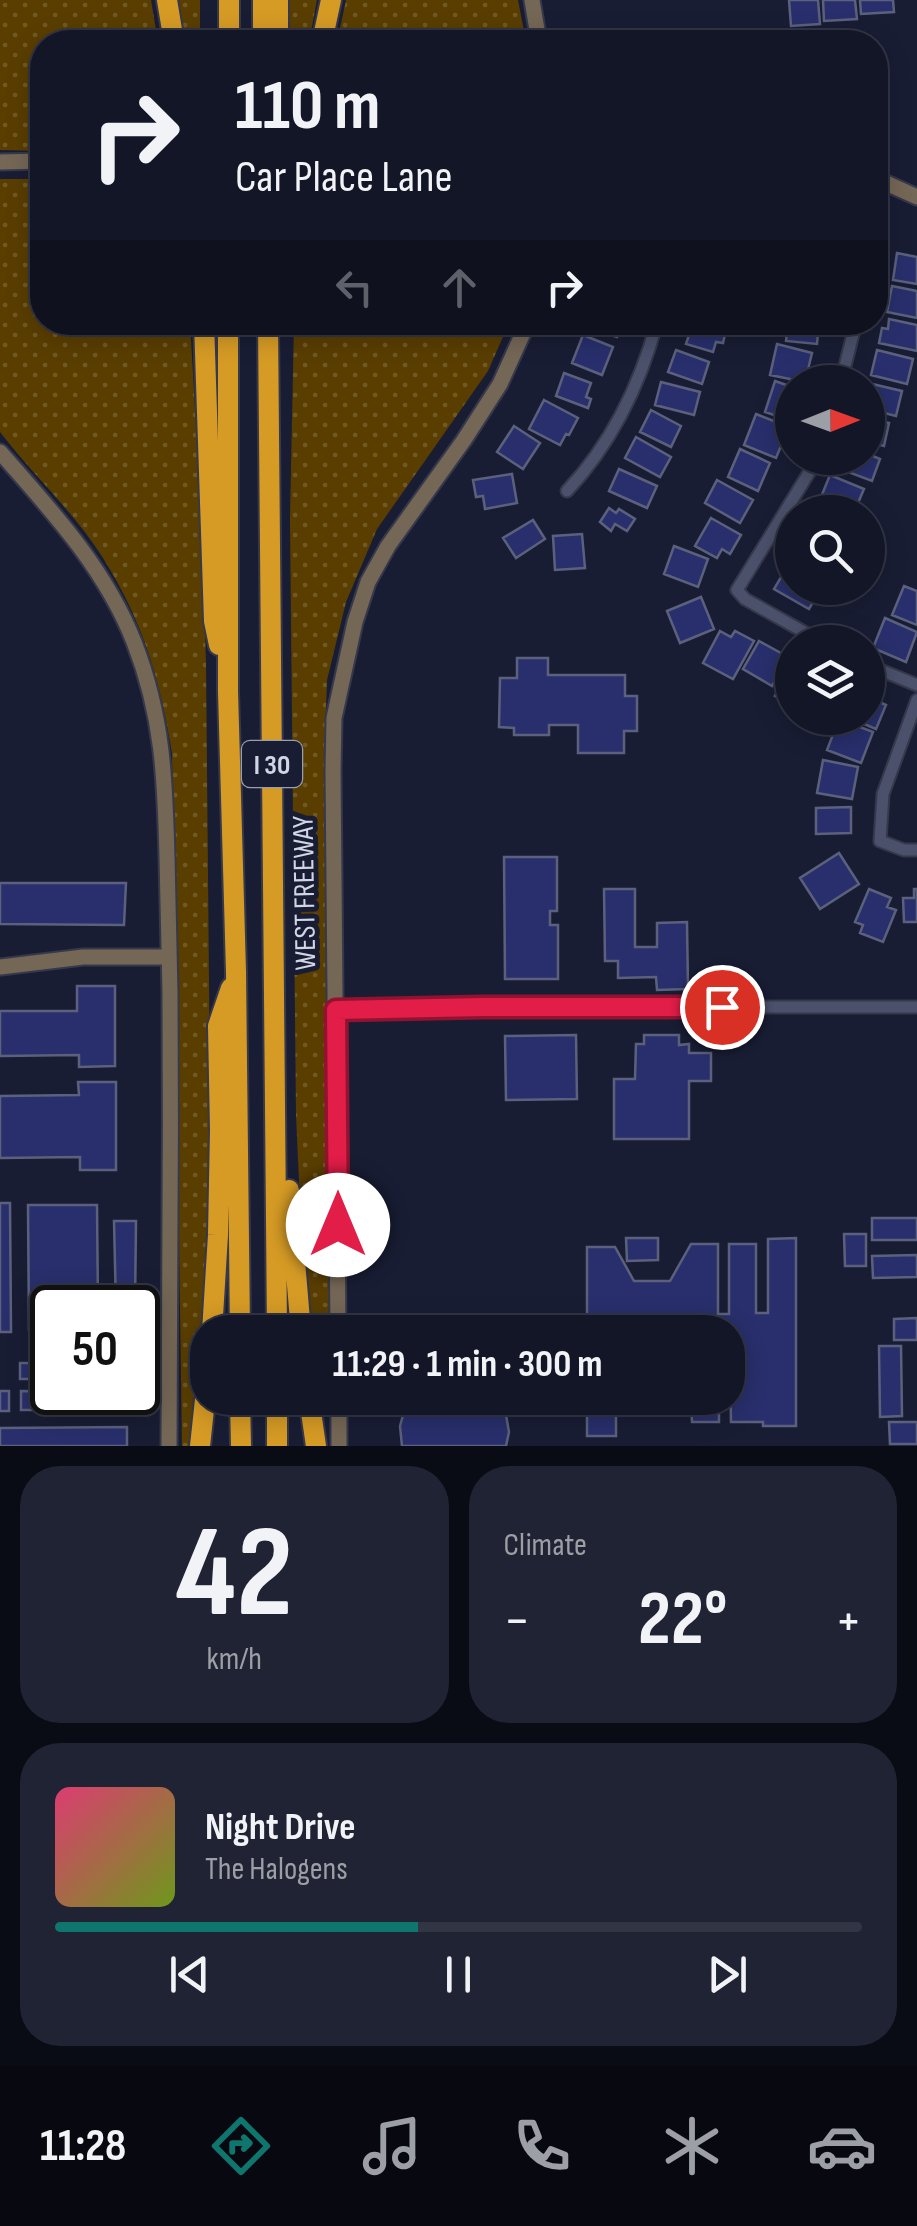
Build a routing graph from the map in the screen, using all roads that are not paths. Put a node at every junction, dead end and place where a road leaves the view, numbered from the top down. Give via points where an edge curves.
1 (167, 0) edge
2 (229, 0) edge
3 (263, 0) edge
4 (278, 0) edge
5 (331, 0) edge
6 (532, 0) edge
7 (172, 30) edge
8 (228, 30) edge
9 (263, 30) edge
10 (278, 30) edge
11 (325, 30) edge
12 (538, 30) edge
13 (30, 161) edge
14 (0, 162) edge
15 (888, 185) edge
16 (917, 196) edge
17 (204, 335) edge
18 (228, 335) edge
19 (268, 335) edge
20 (279, 335) edge
21 (522, 335) edge
22 (653, 335) edge
23 (853, 335) edge
24 (845, 365) edge
25 (268, 392) junction
26 (0, 452) edge
27 (808, 475) edge
28 (567, 491) dead end
29 (792, 625) edge
30 (885, 673) edge
31 (917, 686) edge
32 (228, 690) junction
33 (917, 700) edge
34 (917, 850) edge
35 (169, 957) junction
36 (0, 967) edge
37 (236, 972) junction
38 (917, 1007) edge
39 (336, 1010) junction
40 (276, 1137) junction
41 (213, 1315) edge
42 (240, 1315) edge
43 (276, 1315) edge
44 (301, 1315) edge
45 (338, 1315) edge
46 (203, 1415) edge
47 (240, 1415) edge
48 (277, 1415) edge
49 (311, 1415) edge
50 (339, 1415) edge
51 (169, 1446) edge
52 (200, 1446) edge
53 (241, 1446) edge
54 (277, 1446) edge
55 (316, 1446) edge
56 (339, 1446) edge

1 - 7 highway
2 - 8 highway
3 - 9 highway
4 - 10 highway
5 - 11 highway
6 - 12 main road
13 - 14 main road
15 - 16 main road
17 - 32 highway via 214,620
18 - 32 highway, I 30
19 - 25 highway, WEST FREEWAY / I 30
20 - 25 highway
21 - 39 main road, WEST FREEWAY via 500,384 388,546 355,622 334,718
22 - 28 street via 622,415
23 - 24 street
25 - 40 highway, WEST FREEWAY / I 30
26 - 35 main road via 74,536 135,644 161,735
27 - 29 street via 737,590
30 - 31 street
32 - 37 highway, I 30
33 - 34 street via 883,794 880,842
35 - 36 main road via 84,957
35 - 51 main road
37 - 41 highway via 218,1026
37 - 42 highway, I 30
38 - 39 street
39 - 45 main road, WEST FREEWAY
40 - 43 highway, WEST FREEWAY / I 30
40 - 44 highway via 288,1171
46 - 52 highway
47 - 53 highway
48 - 54 highway
49 - 55 highway
50 - 56 main road

